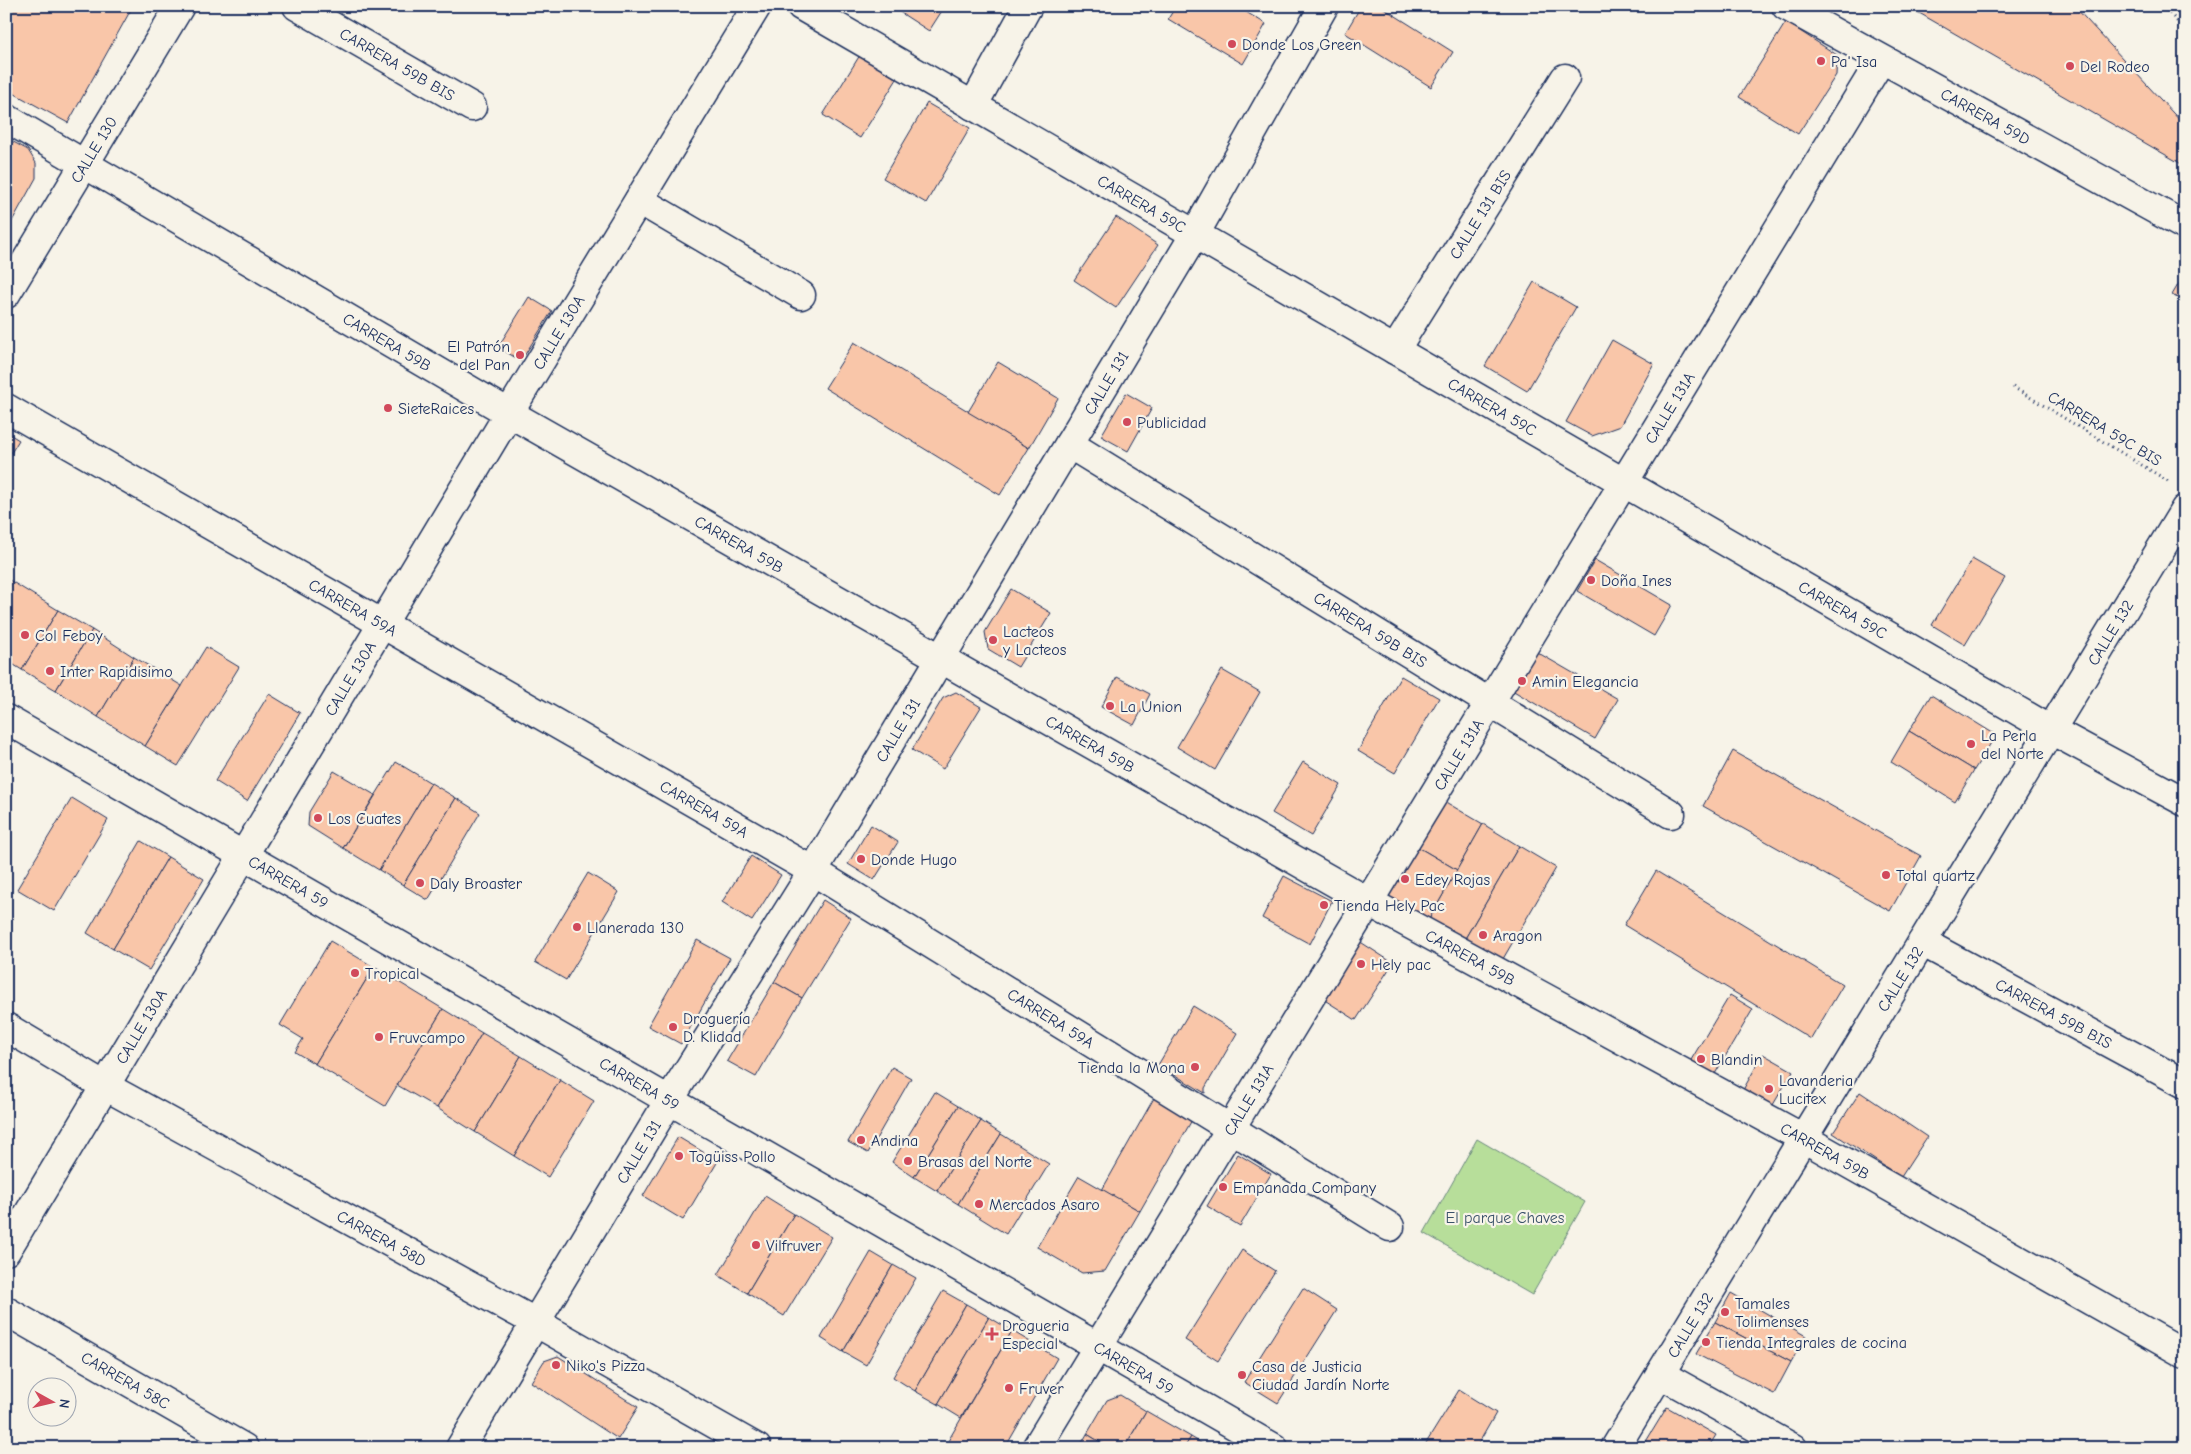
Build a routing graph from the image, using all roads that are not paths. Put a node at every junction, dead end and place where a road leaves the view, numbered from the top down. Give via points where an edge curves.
1 (180, 6) edge
2 (297, 6) edge
3 (757, 6) edge
4 (801, 6) edge
5 (1028, 6) edge
6 (1324, 6) edge
7 (1786, 6) edge
8 (1881, 60) junction
9 (1565, 78) dead end
10 (973, 106) junction
11 (472, 107) dead end
12 (6, 118) edge
13 (85, 163) junction
14 (639, 200) junction
15 (2185, 226) edge
16 (1195, 234) junction
17 (6, 294) edge
18 (801, 295) dead end
19 (1395, 350) junction
20 (6, 408) edge
21 (509, 412) junction
22 (1069, 444) junction
23 (1624, 483) junction
24 (2181, 498) edge
25 (382, 624) junction
26 (940, 658) junction
27 (1490, 703) junction
28 (6, 719) edge
29 (2051, 730) junction
30 (2185, 802) edge
31 (1671, 814) dead end
32 (243, 856) junction
33 (813, 871) junction
34 (1369, 902) junction
35 (1922, 942) junction
36 (6, 1027) edge
37 (2185, 1084) edge
38 (106, 1086) junction
39 (670, 1100) junction
40 (1230, 1130) junction
41 (1803, 1138) junction
42 (1390, 1227) dead end
43 (6, 1251) edge
44 (6, 1311) edge
45 (535, 1322) junction
46 (1098, 1346) junction
47 (2185, 1354) edge
48 (1660, 1374) junction
49 (244, 1448) edge
50 (460, 1448) edge
51 (757, 1448) edge
52 (1036, 1448) edge
53 (1274, 1448) edge
54 (1615, 1448) edge
55 (1793, 1448) edge

1 - 13 street, CALLE 130
2 - 11 street, CARRERA 59B BIS
3 - 14 street, CALLE 130A
4 - 10 street, CARRERA 59C
5 - 10 street
6 - 16 street, CALLE 131
7 - 8 street, CARRERA 59D
8 - 15 street, CARRERA 59D
8 - 23 street, CALLE 131A
9 - 19 street, CALLE 131 BIS
10 - 16 street, CARRERA 59C
12 - 13 street, CARRERA 59B
13 - 17 street, CALLE 130
13 - 21 street, CARRERA 59B
14 - 18 street
14 - 21 street, CALLE 130A
16 - 19 street, CARRERA 59C
16 - 22 street, CALLE 131
19 - 23 street, CARRERA 59C
20 - 25 street, CARRERA 59A
21 - 25 street, CALLE 130A
21 - 26 street, CARRERA 59B
22 - 26 street, CALLE 131
22 - 27 street, CARRERA 59B BIS
23 - 27 street, CALLE 131A
23 - 29 street, CARRERA 59C
24 - 29 street, CALLE 132
25 - 32 street, CALLE 130A
25 - 33 street, CARRERA 59A
26 - 33 street, CALLE 131
26 - 34 street, CARRERA 59B
27 - 31 street, CARRERA 59B BIS
27 - 34 street, CALLE 131A
28 - 32 street, CARRERA 59
29 - 30 street, CARRERA 59C
29 - 35 street, CALLE 132
32 - 38 street, CALLE 130A
32 - 39 street, CARRERA 59
33 - 39 street, CALLE 131
33 - 40 street, CARRERA 59A
34 - 40 street, CALLE 131A
34 - 41 street, CARRERA 59B
35 - 37 street, CARRERA 59B BIS
35 - 41 street, CALLE 132
36 - 38 street, CARRERA 58D
38 - 43 street, CALLE 130A
38 - 45 street, CARRERA 58D
39 - 45 street, CALLE 131
39 - 46 street, CARRERA 59
40 - 42 street, CARRERA 59A
40 - 46 street, CALLE 131A
41 - 47 street, CARRERA 59B
41 - 48 street, CALLE 132
44 - 49 street, CARRERA 58C
45 - 50 street, CALLE 131
45 - 51 street, CARRERA 58D
46 - 52 street, CALLE 131A
46 - 53 street, CARRERA 59
48 - 54 street, CALLE 132
48 - 55 street

